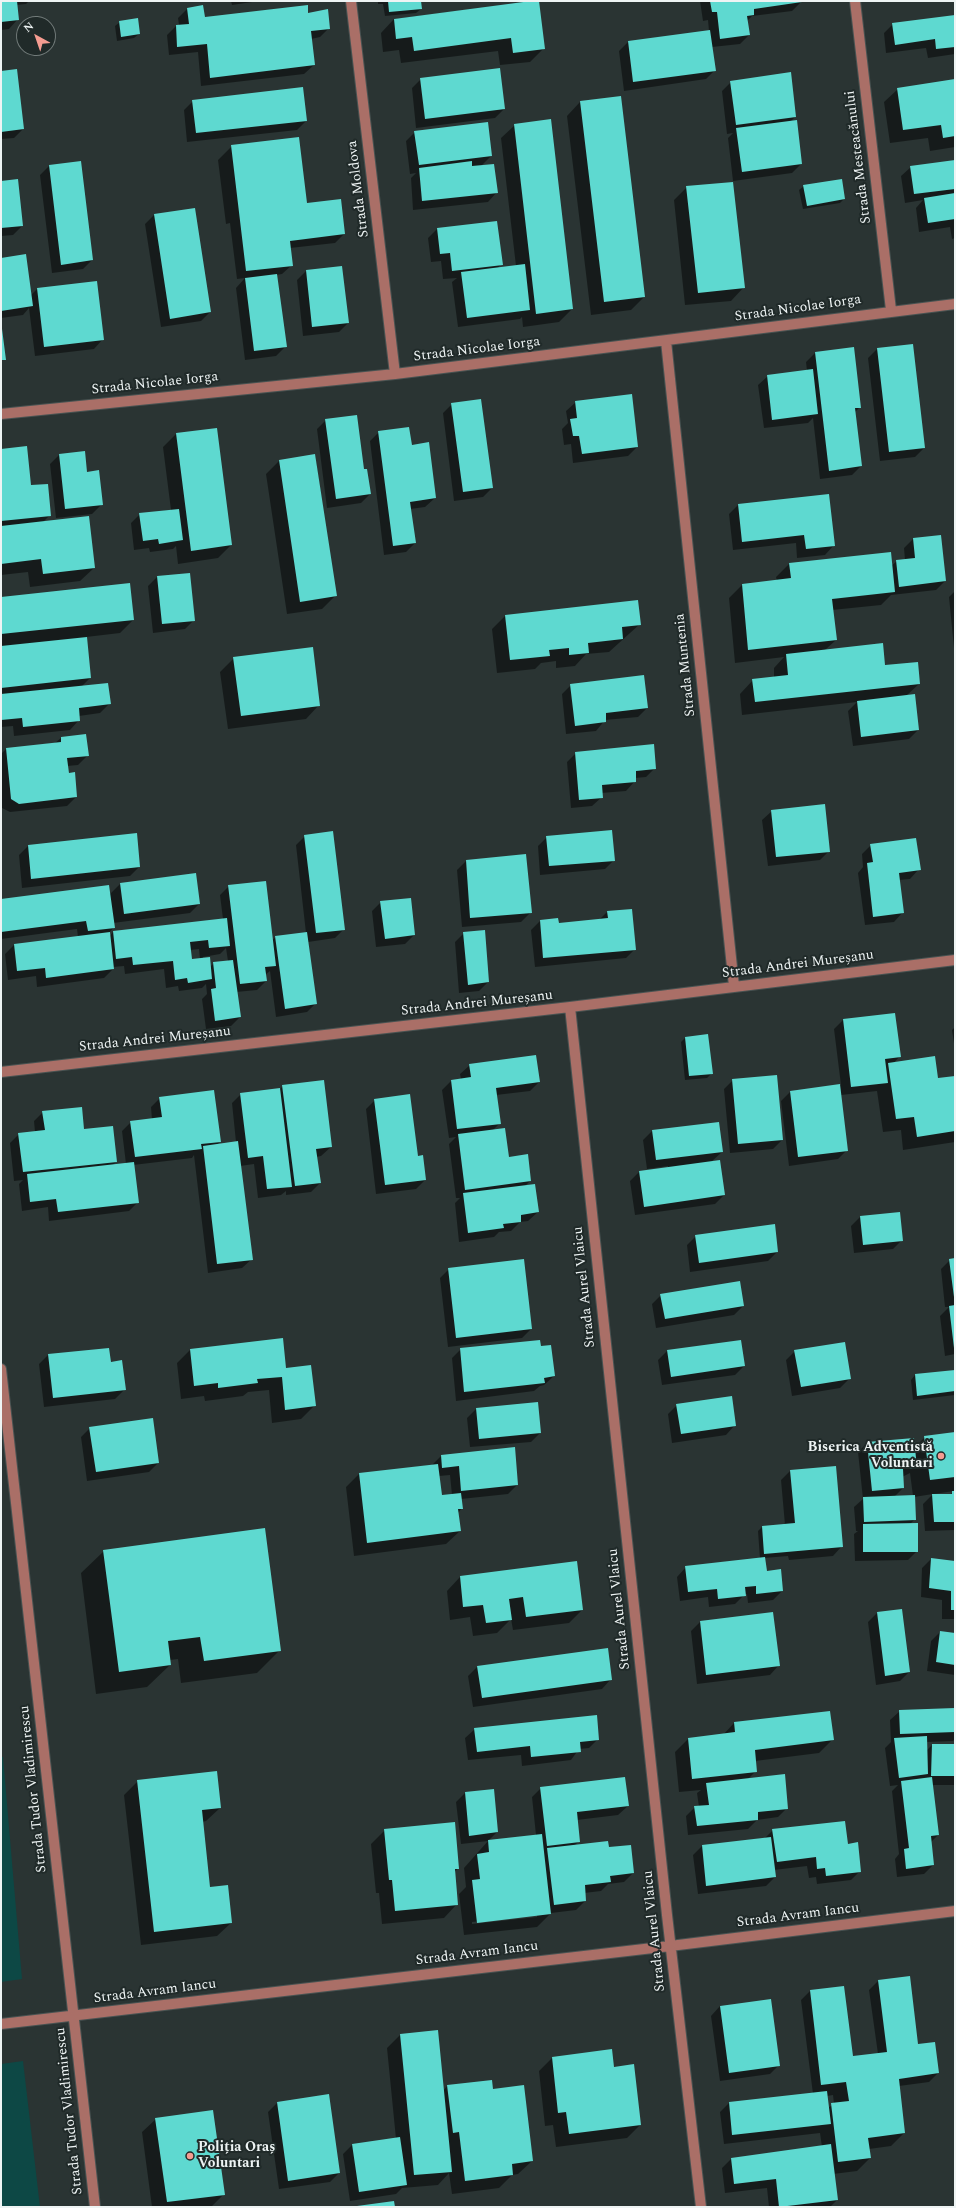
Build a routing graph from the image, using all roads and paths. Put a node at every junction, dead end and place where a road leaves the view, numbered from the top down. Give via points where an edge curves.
1 (351, 1) edge
2 (855, 1) edge
3 (955, 304) edge
4 (891, 310) junction
5 (666, 341) junction
6 (395, 374) junction
7 (1, 414) edge
8 (955, 960) edge
9 (734, 986) junction
10 (570, 1007) junction
11 (1, 1072) edge
12 (1, 1368) edge
13 (955, 1911) edge
14 (670, 1946) junction
15 (74, 2016) junction
16 (1, 2024) edge
17 (95, 2207) edge
18 (701, 2207) edge

1 - 6 street, Strada Moldova
2 - 4 street, Strada Mesteacănului
3 - 4 street, Strada Nicolae Iorga
4 - 5 street, Strada Nicolae Iorga
5 - 6 street, Strada Nicolae Iorga
5 - 9 street, Strada Muntenia
6 - 7 street, Strada Nicolae Iorga
8 - 9 street, Strada Andrei Mureșanu
9 - 10 street, Strada Andrei Mureșanu
10 - 11 street, Strada Andrei Mureșanu
10 - 14 street, Strada Aurel Vlaicu
12 - 15 street, Strada Tudor Vladimirescu
13 - 14 street, Strada Avram Iancu
14 - 15 street, Strada Avram Iancu
14 - 18 street, Strada Aurel Vlaicu
15 - 16 street, Strada Avram Iancu
15 - 17 street, Strada Tudor Vladimirescu

